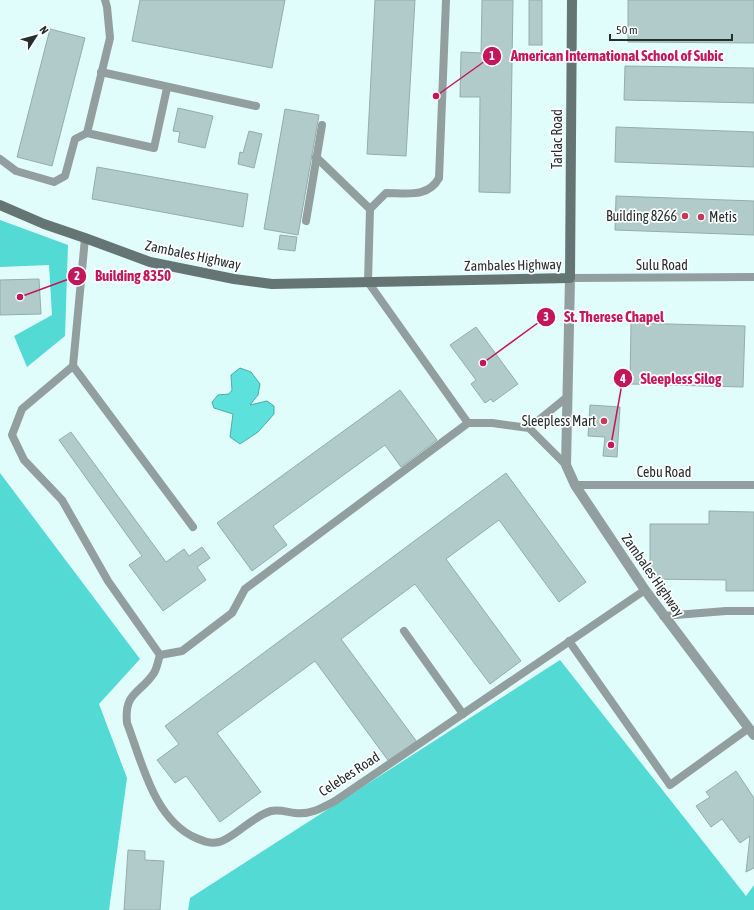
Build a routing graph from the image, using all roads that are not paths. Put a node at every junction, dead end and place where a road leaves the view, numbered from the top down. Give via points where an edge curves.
1 (105, 0) edge
2 (446, 0) edge
3 (572, 0) edge
4 (101, 72) junction
5 (167, 88) junction
6 (256, 106) dead end
7 (322, 125) dead end
8 (87, 133) junction
9 (316, 157) junction
10 (0, 159) edge
11 (0, 205) edge
12 (370, 209) junction
13 (306, 221) dead end
14 (86, 238) junction
15 (754, 277) edge
16 (570, 278) junction
17 (368, 282) junction
18 (73, 366) junction
19 (567, 397) junction
20 (468, 423) junction
21 (529, 428) junction
22 (566, 465) junction
23 (574, 484) junction
24 (754, 485) edge
25 (193, 527) dead end
26 (645, 590) junction
27 (754, 611) edge
28 (663, 616) junction
29 (404, 631) dead end
30 (570, 641) junction
31 (160, 655) junction
32 (463, 714) junction
33 (751, 732) edge

1 - 4 lane via 110,38
2 - 12 lane via 439,178 434,186 425,192 386,193
3 - 16 main road, Tarlac Road
4 - 5 lane
4 - 8 lane
5 - 6 lane
5 - 8 lane via 154,148
7 - 9 lane
8 - 10 lane via 75,139 65,176 54,182 16,171
9 - 12 lane
9 - 13 lane
11 - 14 main road, Zambales Highway
12 - 17 lane
14 - 17 main road, Zambales Highway via 150,262 234,279 272,284
14 - 18 lane
15 - 16 lane, Sulu Road
16 - 17 main road, Zambales Highway
16 - 19 street, Zambales Highway
17 - 20 lane
18 - 25 lane
18 - 31 lane via 22,409 12,436 24,460 62,500 108,581
19 - 21 lane
19 - 22 street, Zambales Highway
20 - 21 lane
20 - 31 lane via 245,589 232,613 182,651
21 - 22 lane
22 - 23 street, Zambales Highway
23 - 24 lane, Cebu Road
23 - 26 street, Zambales Highway
26 - 28 street, Zambales Highway
26 - 30 lane, Celebes Road
27 - 28 lane via 726,610
28 - 33 street, Zambales Highway
29 - 32 lane
30 - 32 lane, Celebes Road
30 - 33 lane via 670,785
31 - 32 lane, Celebes Road via 154,673 128,703 127,723 154,795 164,811 178,827 191,836 209,843 220,842 272,810 314,812 335,801

